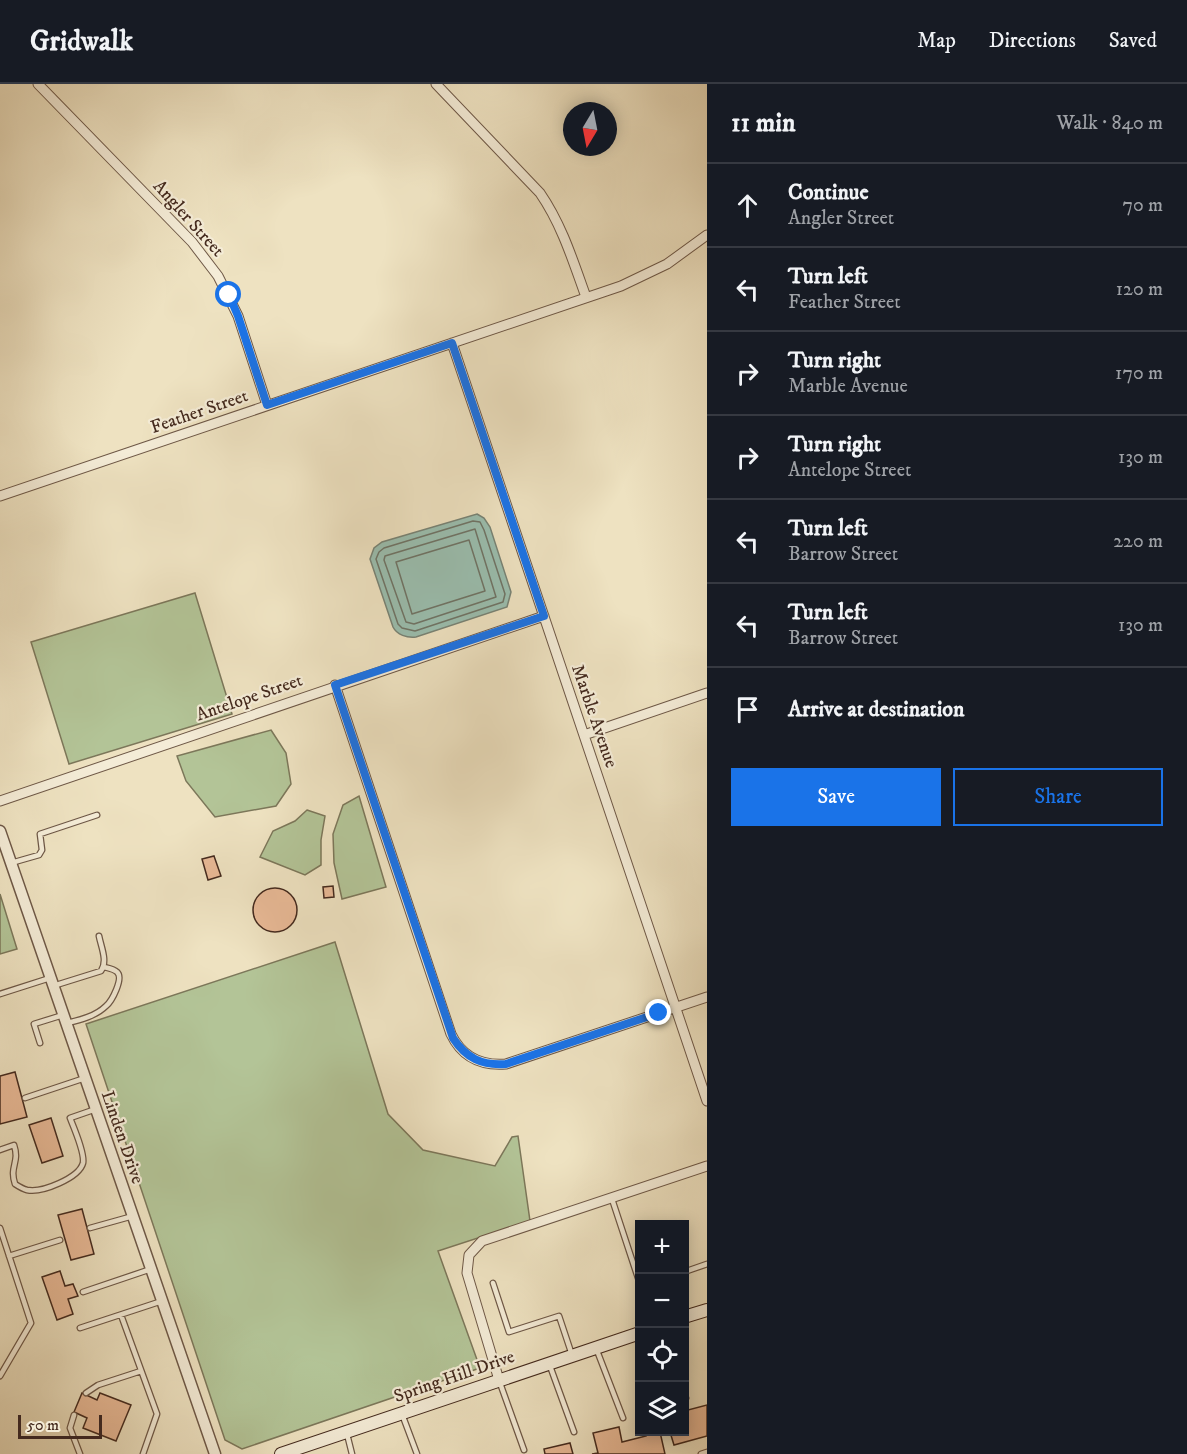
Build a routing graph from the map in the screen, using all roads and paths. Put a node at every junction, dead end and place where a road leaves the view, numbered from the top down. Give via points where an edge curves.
1 (38, 84) edge
2 (436, 84) edge
3 (707, 235) edge
4 (586, 297) junction
5 (452, 343) junction
6 (267, 405) junction
7 (0, 496) edge
8 (544, 616) junction
9 (335, 685) junction
10 (707, 693) edge
11 (584, 735) junction
12 (0, 801) edge
13 (97, 815) dead end
14 (0, 831) edge
15 (11, 863) junction
16 (99, 936) dead end
17 (104, 967) junction
18 (52, 982) junction
19 (0, 994) edge
20 (707, 997) edge
21 (675, 1008) junction
22 (65, 1019) junction
23 (40, 1043) dead end
24 (85, 1078) junction
25 (25, 1098) dead end
26 (707, 1101) edge
27 (96, 1109) junction
28 (0, 1150) edge
29 (707, 1166) edge
30 (612, 1199) junction
31 (133, 1216) junction
32 (0, 1227) edge
33 (90, 1228) dead end
34 (60, 1240) dead end
35 (9, 1256) junction
36 (707, 1264) edge
37 (151, 1269) junction
38 (689, 1270) edge
39 (636, 1274) edge
40 (493, 1283) dead end
41 (83, 1292) dead end
42 (162, 1301) junction
43 (706, 1312) edge
44 (121, 1315) junction
45 (689, 1316) edge
46 (80, 1328) dead end
47 (635, 1334) edge
48 (596, 1348) junction
49 (572, 1355) junction
50 (549, 1363) junction
51 (141, 1371) junction
52 (0, 1376) edge
53 (499, 1380) junction
54 (86, 1393) dead end
55 (402, 1413) junction
56 (74, 1415) dead end
57 (622, 1418) dead end
58 (347, 1432) junction
59 (574, 1432) dead end
60 (524, 1450) dead end
61 (707, 1452) edge
62 (80, 1454) edge
63 (143, 1454) edge
64 (215, 1454) edge
65 (281, 1454) edge
66 (352, 1454) edge
67 (417, 1454) edge
68 (701, 1454) edge

1 - 6 street, Angler Street via 204,255 238,316
2 - 4 street via 540,193 563,231
3 - 4 street, Feather Street via 646,276
4 - 5 street, Feather Street
5 - 6 street, Feather Street
5 - 8 street, Marble Avenue
6 - 7 street, Feather Street
8 - 9 street, Antelope Street
8 - 11 street, Marble Avenue
9 - 12 street, Antelope Street
9 - 21 street via 451,1034 460,1048 482,1062 506,1064
10 - 11 street
11 - 21 street, Marble Avenue
13 - 15 lane via 40,834 39,855
14 - 15 street, Linden Drive
15 - 18 street, Linden Drive
16 - 17 lane
17 - 18 lane
17 - 22 lane via 119,974 113,998 99,1012
18 - 19 lane
18 - 22 street, Linden Drive
20 - 21 street
21 - 26 street, Marble Avenue
22 - 23 lane via 34,1024
22 - 24 street, Linden Drive
24 - 25 lane
24 - 27 street, Linden Drive
27 - 28 lane via 70,1118 84,1156 80,1170 64,1181 44,1189 22,1188 15,1184 11,1173 18,1157 14,1145
27 - 31 street, Linden Drive
29 - 30 street
30 - 39 lane
30 - 53 street via 482,1241 469,1256 467,1273
31 - 33 lane
31 - 37 street, Linden Drive
32 - 35 lane
34 - 35 lane
35 - 52 lane via 31,1323
36 - 38 lane
37 - 41 lane
37 - 42 street, Linden Drive
40 - 49 lane via 509,1332 559,1316
42 - 44 lane
42 - 64 street, Linden Drive
43 - 45 main road
44 - 46 lane
44 - 51 lane
47 - 48 main road, Spring Hill Drive
48 - 49 main road, Spring Hill Drive
48 - 57 lane
49 - 50 main road, Spring Hill Drive
50 - 53 main road, Spring Hill Drive
50 - 59 lane
51 - 54 lane
51 - 63 lane via 157,1414
53 - 55 main road, Spring Hill Drive
53 - 60 lane
55 - 58 main road, Spring Hill Drive
55 - 67 lane
56 - 62 lane via 70,1428
58 - 65 main road, Spring Hill Drive
58 - 66 lane
61 - 68 lane

